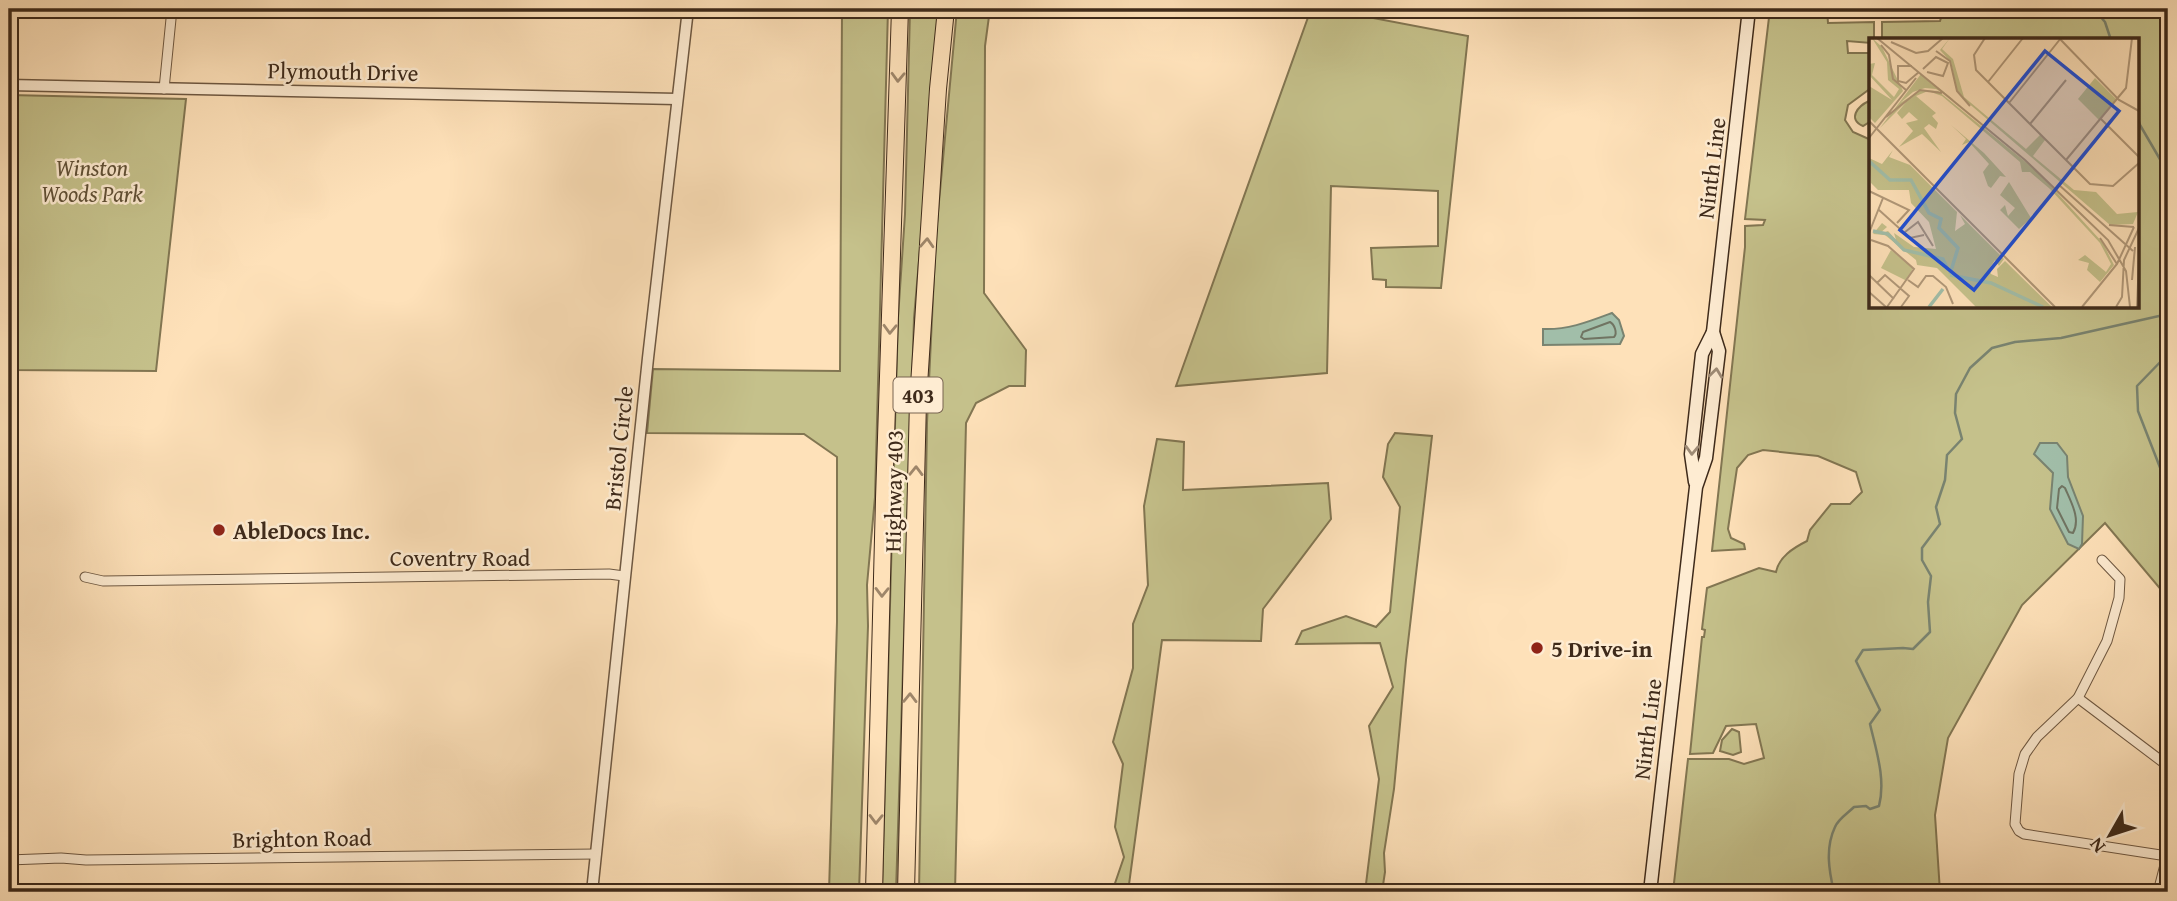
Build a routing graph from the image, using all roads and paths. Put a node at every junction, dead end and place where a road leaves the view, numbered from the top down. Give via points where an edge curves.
1 (172, 9) edge
2 (688, 9) edge
3 (900, 9) edge
4 (946, 9) edge
5 (1749, 9) edge
6 (9, 85) edge
7 (164, 89) junction
8 (677, 99) junction
9 (2102, 560) dead end
10 (86, 576) dead end
11 (624, 576) junction
12 (2078, 698) junction
13 (2168, 766) edge
14 (596, 854) junction
15 (2168, 855) edge
16 (9, 860) edge
17 (592, 892) edge
18 (874, 892) edge
19 (906, 892) edge
20 (1650, 892) edge
21 (2158, 892) edge

1 - 7 street
2 - 8 street, Bristol Circle
3 -> 18 highway, Highway 403 / 403
19 -> 4 highway, Highway 403 / 403 via 918,401
5 - 20 main road, Ninth Line via 1713,332 1719,351 1706,458 1696,487
6 - 7 street, Plymouth Drive
7 - 8 street, Plymouth Drive
8 - 11 street, Bristol Circle
9 - 12 street via 2119,579 2119,598 2107,642
10 - 11 street, Coventry Road via 103,581
11 - 14 street, Bristol Circle
12 - 13 street
12 - 15 street via 2025,754 2015,824 2019,831
14 - 16 street, Brighton Road
14 - 17 street, Bristol Circle
15 - 21 street

